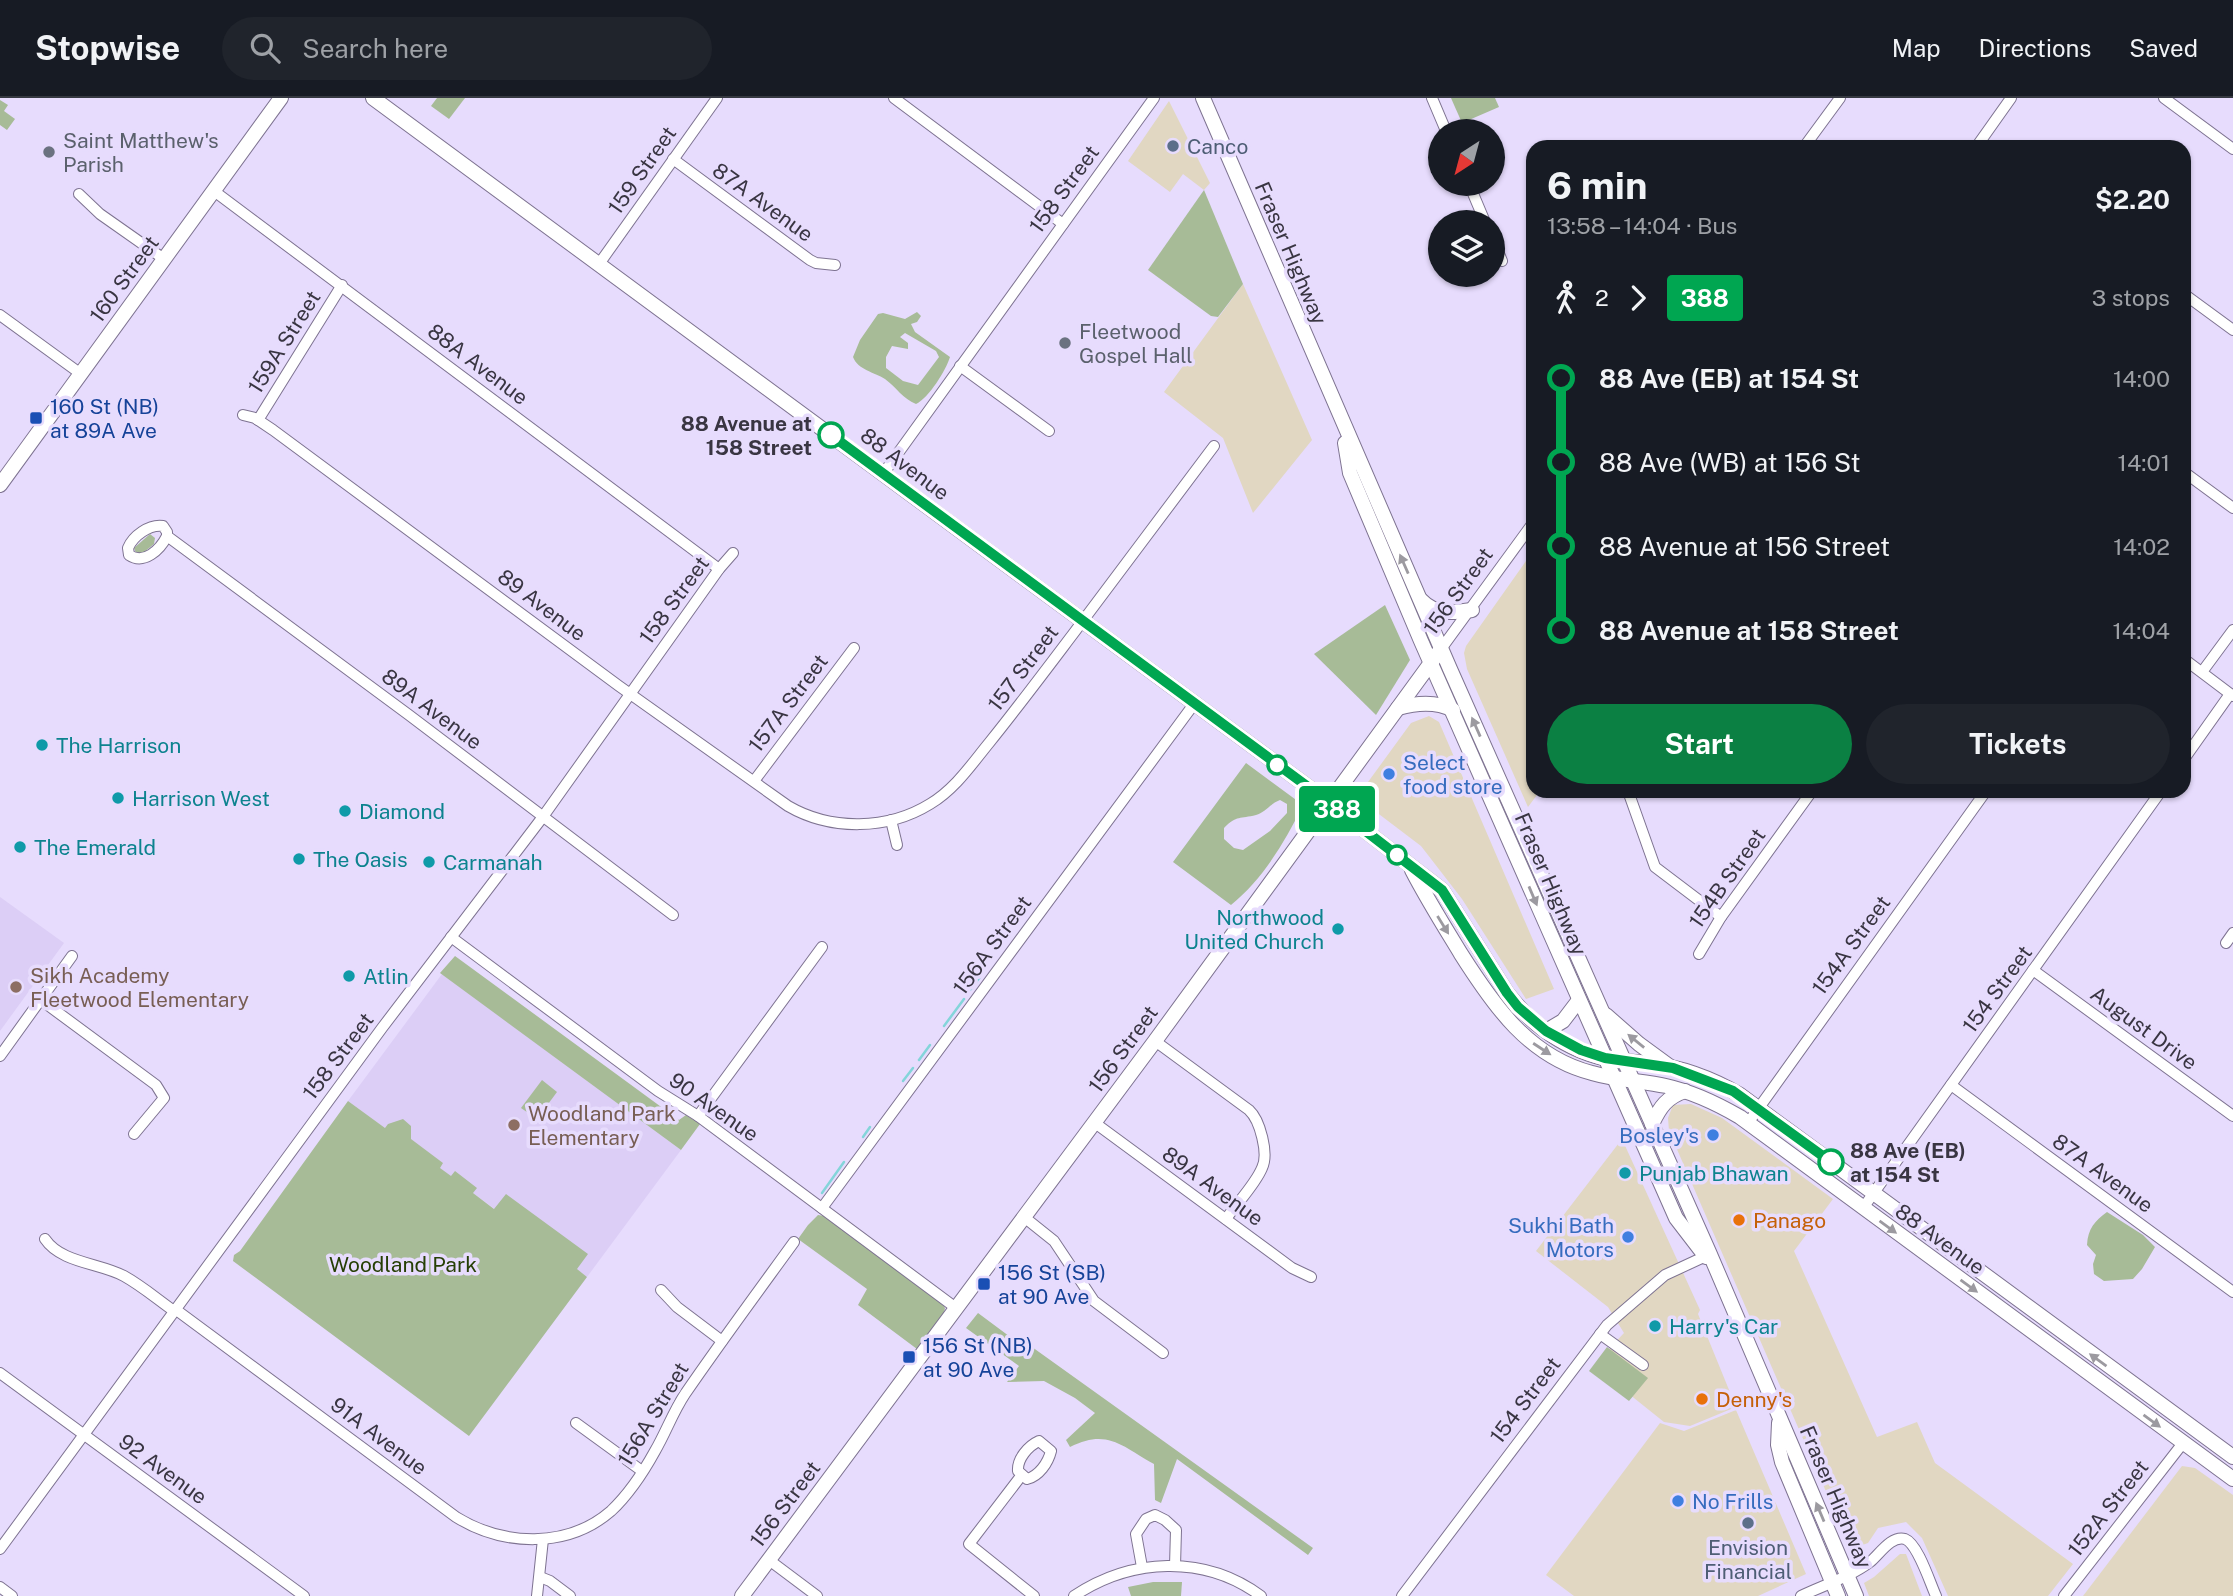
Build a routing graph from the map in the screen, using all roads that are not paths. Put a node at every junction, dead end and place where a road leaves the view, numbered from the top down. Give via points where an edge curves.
1 (281, 98) edge
2 (373, 98) edge
3 (718, 98) edge
4 (894, 98) edge
5 (1154, 98) edge
6 (1203, 98) edge
7 (1432, 98) edge
8 (1840, 98) edge
9 (2011, 98) edge
10 (2164, 98) edge
11 (1441, 119) edge
12 (1809, 140) edge
13 (1982, 140) edge
14 (2233, 149) edge
15 (673, 159) junction
16 (214, 191) junction
17 (79, 194) dead end
18 (1063, 224) junction
19 (164, 259) junction
20 (599, 264) junction
21 (835, 265) dead end
22 (342, 285) junction
23 (2191, 299) edge
24 (0, 315) edge
25 (2233, 330) edge
26 (960, 366) junction
27 (81, 374) junction
28 (243, 415) dead end
29 (258, 419) junction
30 (1343, 424) junction
31 (1049, 431) dead end
32 (1214, 446) dead end
33 (883, 474) junction
34 (2191, 477) edge
35 (0, 485) edge
36 (2233, 508) edge
37 (1526, 533) edge
38 (167, 536) dead end
39 (733, 553) dead end
40 (719, 569) junction
41 (1418, 595) junction
42 (1472, 610) junction
43 (1083, 622) junction
44 (2233, 631) edge
45 (854, 648) dead end
46 (1441, 649) junction
47 (1431, 663) junction
48 (2191, 664) edge
49 (2202, 672) junction
50 (630, 694) junction
51 (2232, 695) edge
52 (1194, 704) junction
53 (1398, 708) junction
54 (1453, 710) junction
55 (2191, 750) edge
56 (754, 781) junction
57 (1630, 798) edge
58 (1807, 798) edge
59 (1981, 798) edge
60 (2156, 798) edge
61 (1330, 804) junction
62 (542, 818) junction
63 (821, 819) joint
64 (891, 820) junction
65 (897, 845) dead end
66 (1410, 866) junction
67 (673, 915) dead end
68 (1721, 917) junction
69 (2233, 933) edge
70 (451, 937) junction
71 (2226, 943) dead end
72 (822, 947) dead end
73 (1699, 954) dead end
74 (72, 956) dead end
75 (2033, 971) junction
76 (41, 1000) junction
77 (1579, 1000) junction
78 (1603, 1012) junction
79 (1546, 1031) junction
80 (1155, 1041) junction
81 (0, 1056) edge
82 (1605, 1058) junction
83 (1625, 1061) junction
84 (1673, 1068) junction
85 (1613, 1077) junction
86 (1633, 1080) junction
87 (1951, 1085) junction
88 (1685, 1091) junction
89 (1758, 1108) junction
90 (698, 1116) junction
91 (2233, 1116) edge
92 (1095, 1123) junction
93 (1748, 1123) junction
94 (1652, 1124) junction
95 (134, 1133) dead end
96 (1874, 1194) junction
97 (822, 1208) junction
98 (1863, 1209) junction
99 (1024, 1217) junction
100 (1226, 1219) junction
101 (45, 1239) dead end
102 (794, 1242) dead end
103 (1706, 1256) junction
104 (1716, 1270) junction
105 (1311, 1277) dead end
106 (661, 1290) dead end
107 (2233, 1292) edge
108 (956, 1308) junction
109 (174, 1310) junction
110 (1600, 1334) junction
111 (722, 1341) junction
112 (1163, 1353) dead end
113 (1643, 1366) dead end
114 (0, 1373) edge
115 (1778, 1415) junction
116 (576, 1423) dead end
117 (83, 1435) junction
118 (2183, 1443) junction
119 (2233, 1457) edge
120 (642, 1471) junction
121 (1021, 1476) dead end
122 (2233, 1479) edge
123 (542, 1539) junction
124 (0, 1549) edge
125 (769, 1560) junction
126 (1175, 1566) junction
127 (1142, 1567) junction
128 (1847, 1575) junction
129 (540, 1577) junction
130 (1832, 1582) junction
131 (0, 1587) edge
132 (12, 1596) edge
133 (304, 1596) edge
134 (537, 1596) edge
135 (570, 1596) edge
136 (742, 1596) edge
137 (817, 1596) edge
138 (1034, 1596) edge
139 (1074, 1596) edge
140 (1261, 1596) edge
141 (1402, 1596) edge
142 (1801, 1596) edge
143 (1839, 1596) edge
144 (1856, 1596) edge
145 (1936, 1596) edge
146 (2064, 1596) edge

1 - 16 main road, 160 Street
2 - 20 main road, 88 Avenue
3 - 15 street, 159 Street
4 - 18 street
5 - 18 street, 158 Street
6 - 30 main road, Fraser Highway
7 - 11 street
8 - 12 street
9 - 13 street
10 - 14 street
15 - 20 street, 159 Street
15 - 21 street, 87A Avenue via 810,260
16 - 19 main road, 160 Street
16 - 22 street, 88A Avenue
17 - 19 street
18 - 26 street, 158 Street
19 - 27 main road, 160 Street
20 - 33 main road, 88 Avenue
22 - 29 street, 159A Street
22 - 40 street, 88A Avenue
23 - 25 street
24 - 27 street
26 - 31 street
26 - 33 street, 158 Street
27 - 35 main road, 160 Street
28 - 29 street, 89 Avenue
29 - 50 street, 89 Avenue
41 -> 30 main road, Fraser Highway
30 - 47 main road, Fraser Highway via 1350,473
32 - 43 street, 157 Street
33 - 43 main road, 88 Avenue
34 - 36 street
37 - 42 street, 156 Street
38 - 62 street, 89A Avenue
39 - 40 street, 158 Street
40 - 50 street, 158 Street
41 - 42 main road via 1438,611
41 - 46 main road, Fraser Highway
42 - 46 street, 156 Street
43 - 52 main road, 88 Avenue
43 - 64 street, 157 Street via 957,782 931,803
44 - 49 street
45 - 56 street, 157A Street
46 - 47 main road, 156 Street
78 -> 46 main road, Fraser Highway
47 - 53 main road, 156 Street
47 - 54 main road, Fraser Highway
48 - 49 street
49 - 51 street
50 - 56 street, 89 Avenue
50 - 62 street, 158 Street
51 - 55 street
52 - 61 main road, 88 Avenue
52 - 97 street, 156A Street
53 - 54 main road via 1427,704
53 - 61 main road, 156 Street
54 -> 77 main road, Fraser Highway
56 - 63 street, 89 Avenue via 797,811
57 - 68 street via 1655,867
58 - 68 street, 154B Street
59 - 89 street, 154A Street
60 - 75 street, 154 Street
61 - 66 main road, 88 Avenue
61 - 80 main road, 156 Street
62 - 67 street, 89A Avenue
62 - 70 street, 158 Street
63 - 64 street, 157 Street via 855,824
64 - 65 street
66 - 79 main road, 88 Avenue via 1442,890 1507,993
66 -> 85 main road, 88 Avenue via 1506,1020 1560,1060
68 - 73 street, 154B Street
69 - 71 street
70 - 90 street, 90 Avenue
70 - 109 street, 158 Street
72 - 90 street
74 - 76 street
75 - 87 street, 154 Street
75 - 91 street, August Drive
76 - 81 street
76 - 95 street via 156,1085 164,1098
77 - 79 main road via 1563,1021
77 - 82 main road, Fraser Highway
78 - 83 main road, Fraser Highway
84 -> 78 main road
79 - 82 main road, 88 Avenue
80 - 92 main road, 156 Street
80 - 100 street via 1256,1119 1264,1167
82 - 83 main road, 88 Avenue
82 - 85 main road, Fraser Highway
83 - 84 main road, 88 Avenue
83 - 86 main road, Fraser Highway
84 - 89 main road, 88 Avenue via 1727,1087
85 - 86 main road, 88 Avenue
85 - 103 main road, Fraser Highway via 1676,1218
86 - 88 main road, 88 Avenue
86 - 94 main road, Fraser Highway
87 - 96 street, 154 Street
87 - 107 street, 87A Avenue
88 - 93 main road, 88 Avenue
88 - 94 main road via 1664,1103
89 - 93 street, 154A Street
89 - 96 main road, 88 Avenue
90 - 97 street, 90 Avenue
92 - 99 main road, 156 Street
92 - 100 street, 89A Avenue
93 - 98 main road, 88 Avenue
94 - 104 main road, Fraser Highway
96 - 98 street, 154 Street
119 -> 96 main road, 88 Avenue
97 - 108 street, 90 Avenue
98 -> 118 main road, 88 Avenue
99 - 108 main road, 156 Street
99 - 112 street via 1054,1241 1094,1301
100 - 105 street, 89A Avenue
101 - 109 street, 91A Avenue via 66,1255 126,1277
102 - 111 street, 156A Street
103 - 104 main road, Fraser Highway
103 - 110 street, 154 Street via 1665,1275
104 - 115 main road, Fraser Highway
106 - 111 street
108 - 125 main road, 156 Street
109 - 117 street, 158 Street
109 - 123 street, 91A Avenue via 456,1517 495,1535
110 - 113 street
110 - 141 street, 154 Street
111 - 120 street, 156A Street via 681,1400
114 - 117 street, 92 Avenue
128 -> 115 main road, Fraser Highway
115 - 130 main road, Fraser Highway via 1782,1462
116 - 120 street
117 - 124 street, 158 Street
117 - 133 street, 92 Avenue
118 - 122 main road, 88 Avenue
118 - 146 street, 152A Street
120 - 123 street, 156A Street via 617,1504 596,1522
121 - 138 street via 969,1544
123 - 129 street
125 - 136 main road, 156 Street
125 - 137 street
126 - 127 street
126 - 127 street via 1176,1530 1155,1515 1146,1519 1136,1534
126 - 140 street via 1220,1574
127 - 139 street via 1109,1576
128 - 130 street
128 - 144 main road, Fraser Highway
128 - 145 street via 1888,1544 1905,1539 1913,1545
129 - 134 street
129 - 135 street
130 - 142 street
130 - 143 main road, Fraser Highway
131 - 132 street

